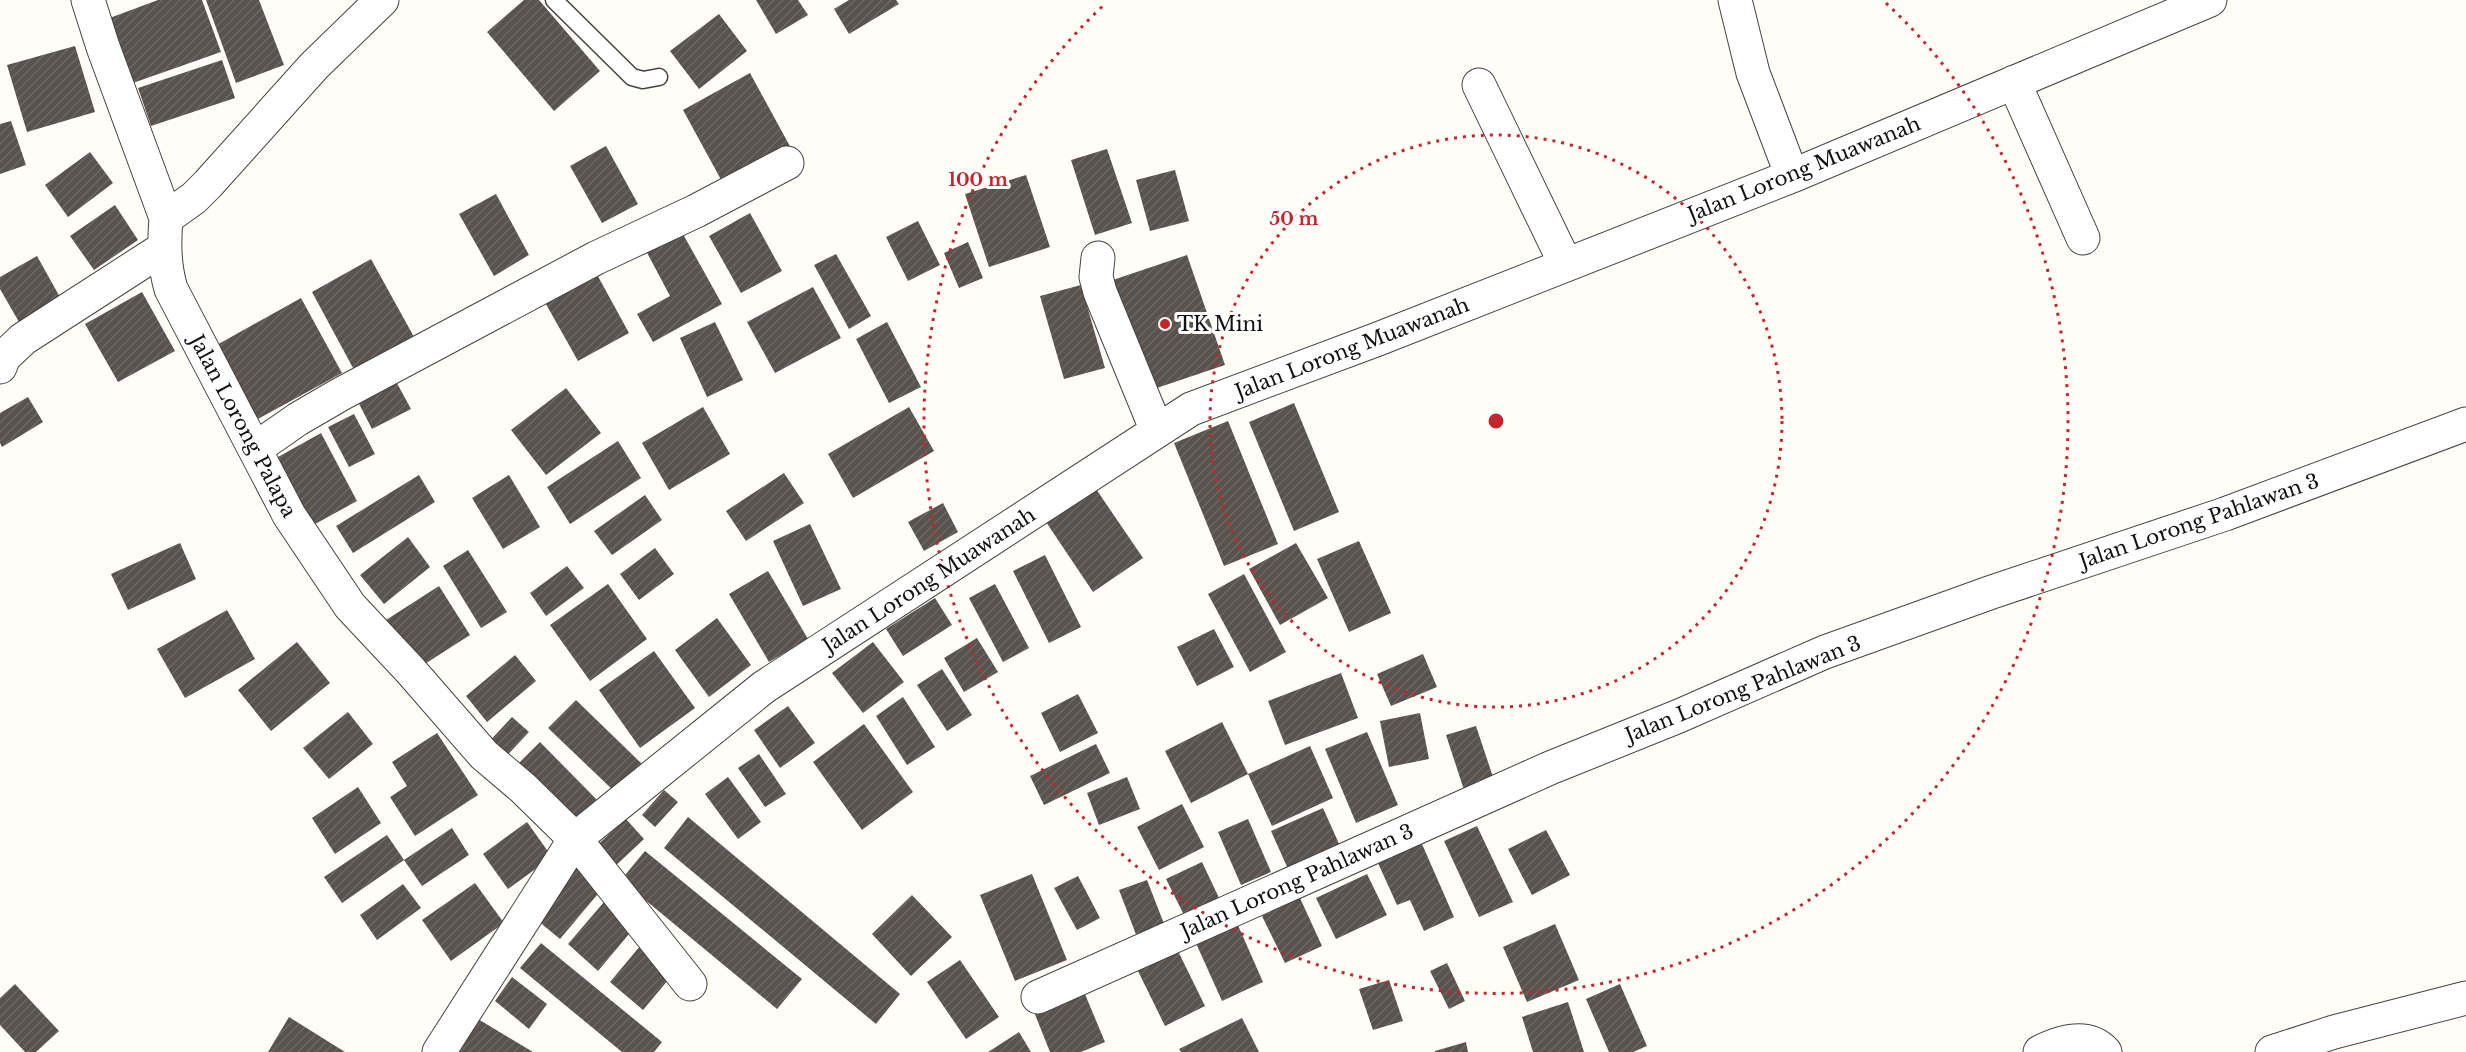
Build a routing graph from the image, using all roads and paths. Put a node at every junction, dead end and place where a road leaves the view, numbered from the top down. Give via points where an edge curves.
1 (88, 0) edge
2 (382, 0) edge
3 (554, 0) edge
4 (1735, 0) edge
5 (2210, 0) edge
6 (659, 77) dead end
7 (2014, 82) junction
8 (1479, 85) dead end
9 (787, 164) dead end
10 (1792, 176) junction
11 (165, 233) junction
12 (2083, 237) dead end
13 (1098, 258) dead end
14 (1566, 265) junction
15 (0, 367) edge
16 (2466, 424) edge
17 (1157, 431) junction
18 (255, 449) junction
19 (574, 839) junction
20 (690, 984) dead end
21 (1038, 997) dead end
22 (2466, 998) edge
23 (439, 1052) edge
24 (2040, 1052) edge
25 (2105, 1052) edge
26 (2272, 1052) edge

1 - 11 street, Jalan Lorong Palapa
2 - 11 street via 314,66
3 - 6 lane via 632,77
4 - 10 street via 1753,73
5 - 7 street, Jalan Lorong Muawanah
7 - 10 street, Jalan Lorong Muawanah
7 - 12 street
8 - 14 street
9 - 18 street via 596,258 341,394
10 - 14 street, Jalan Lorong Muawanah
11 - 15 street via 23,339 4,357
11 - 18 street, Jalan Lorong Palapa via 165,269 171,289
13 - 17 street via 1096,276 1100,292
14 - 17 street, Jalan Lorong Muawanah via 1191,409
16 - 21 street, Jalan Lorong Pahlawan 3 via 2225,514 1825,652 1550,768
17 - 19 street, Jalan Lorong Muawanah via 764,687
18 - 19 street, Jalan Lorong Palapa via 289,515 350,606 484,755
19 - 20 street, Jalan Lorong Palapa
19 - 23 street, Jalan Lorong Muawanah
22 - 26 street
24 - 25 street via 2084,1040

